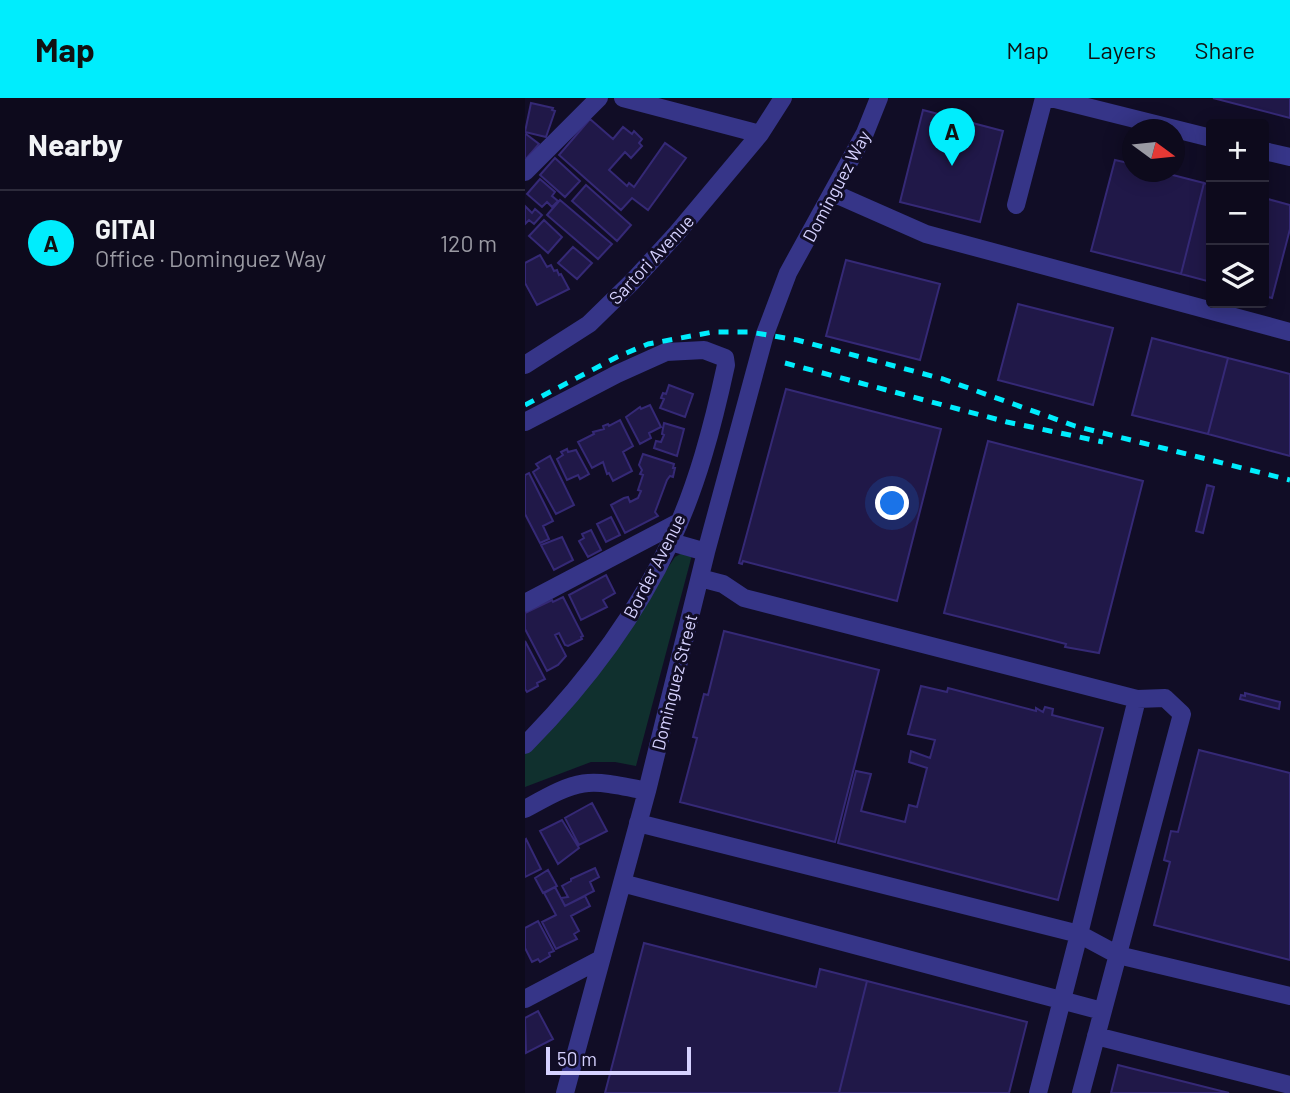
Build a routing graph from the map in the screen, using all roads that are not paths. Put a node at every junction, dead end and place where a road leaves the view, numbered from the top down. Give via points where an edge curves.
1 (599, 98) edge
2 (623, 98) edge
3 (783, 98) edge
4 (879, 98) edge
5 (1044, 98) edge
6 (1051, 98) edge
7 (760, 134) junction
8 (1206, 137) edge
9 (1269, 152) edge
10 (1290, 157) edge
11 (525, 172) edge
12 (833, 193) junction
13 (1016, 205) dead end
14 (788, 273) joint
15 (1290, 332) edge
16 (525, 365) edge
17 (525, 422) edge
18 (679, 522) junction
19 (671, 542) junction
20 (706, 552) junction
21 (700, 578) junction
22 (525, 603) edge
23 (1137, 699) junction
24 (525, 745) edge
25 (647, 791) junction
26 (525, 809) edge
27 (638, 824) junction
28 (622, 883) junction
29 (1079, 934) junction
30 (1118, 955) junction
31 (601, 959) junction
32 (1290, 996) edge
33 (1062, 998) junction
34 (525, 999) edge
35 (1103, 1011) junction
36 (1096, 1036) junction
37 (1290, 1085) edge
38 (565, 1093) edge
39 (1038, 1093) edge
40 (1081, 1093) edge

1 - 11 street
2 - 7 street
3 - 7 street
4 - 12 street, Dominguez Way
5 - 13 street
6 - 8 street
7 - 16 street, Sartori Avenue via 624,290 589,324
9 - 10 street
12 - 14 street, Dominguez Way
12 - 15 street via 926,234
14 - 20 street, Dominguez Street via 765,334
17 - 18 street, Border Avenue via 666,352 704,350 725,358 716,410
18 - 19 street, Border Avenue
18 - 22 street
19 - 20 street
19 - 24 street, Border Avenue via 617,635
20 - 21 street, Dominguez Street
21 - 23 street via 723,584 744,598
21 - 25 street, Dominguez Street
23 - 29 street
23 - 30 street via 1165,698 1182,714
25 - 26 street via 583,782
25 - 27 street, Dominguez Street
27 - 28 street, Dominguez Street
27 - 29 street
28 - 31 street, Dominguez Street
28 - 33 street
29 - 30 street
29 - 33 street
30 - 32 street
30 - 35 street
31 - 34 street
31 - 38 street, Dominguez Street
33 - 35 street
33 - 39 street
35 - 36 street
36 - 37 street
36 - 40 street

